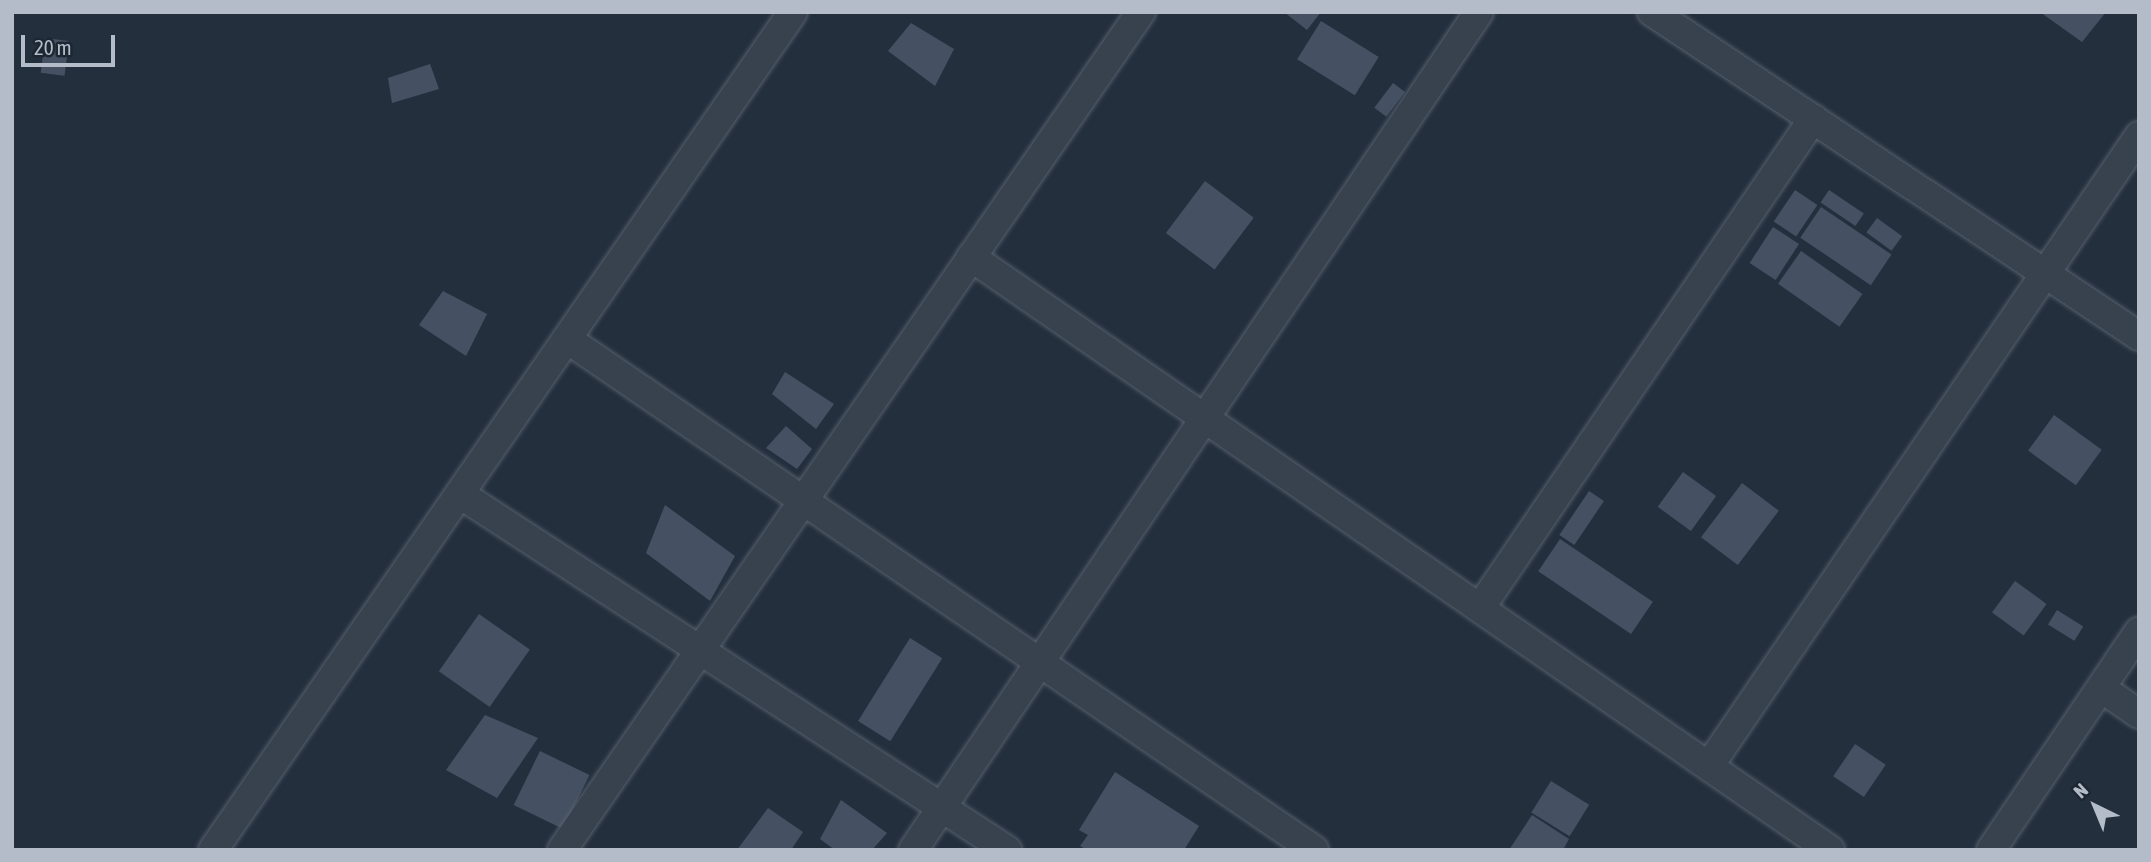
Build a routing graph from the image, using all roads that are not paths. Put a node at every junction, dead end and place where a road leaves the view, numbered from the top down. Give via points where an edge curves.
1 (793, 12) edge
2 (1141, 12) edge
3 (1479, 12) edge
4 (1652, 12) edge
5 (1813, 119) junction
6 (2139, 136) edge
7 (971, 257) junction
8 (2045, 273) junction
9 (2139, 336) edge
10 (567, 339) junction
11 (1205, 418) junction
12 (460, 494) junction
13 (803, 501) junction
14 (1480, 608) junction
15 (2139, 631) edge
16 (702, 648) junction
17 (1040, 662) junction
18 (2101, 688) junction
19 (2139, 714) edge
20 (1709, 766) junction
21 (943, 806) junction
22 (213, 850) edge
23 (562, 850) edge
24 (913, 850) edge
25 (1007, 850) edge
26 (1314, 850) edge
27 (1830, 850) edge
28 (1991, 850) edge

1 - 10 street
2 - 7 street
3 - 11 street
4 - 5 street
5 - 8 street
5 - 14 street
6 - 8 street
7 - 11 street
7 - 13 street
8 - 9 street
8 - 20 street
10 - 12 street
10 - 13 street
11 - 14 street
11 - 17 street
12 - 16 street
12 - 22 street
13 - 16 street
13 - 17 street
14 - 20 street
15 - 18 street
16 - 21 street
16 - 23 street
17 - 21 street
17 - 26 street
18 - 19 street
18 - 28 street
20 - 27 street
21 - 24 street
21 - 25 street

